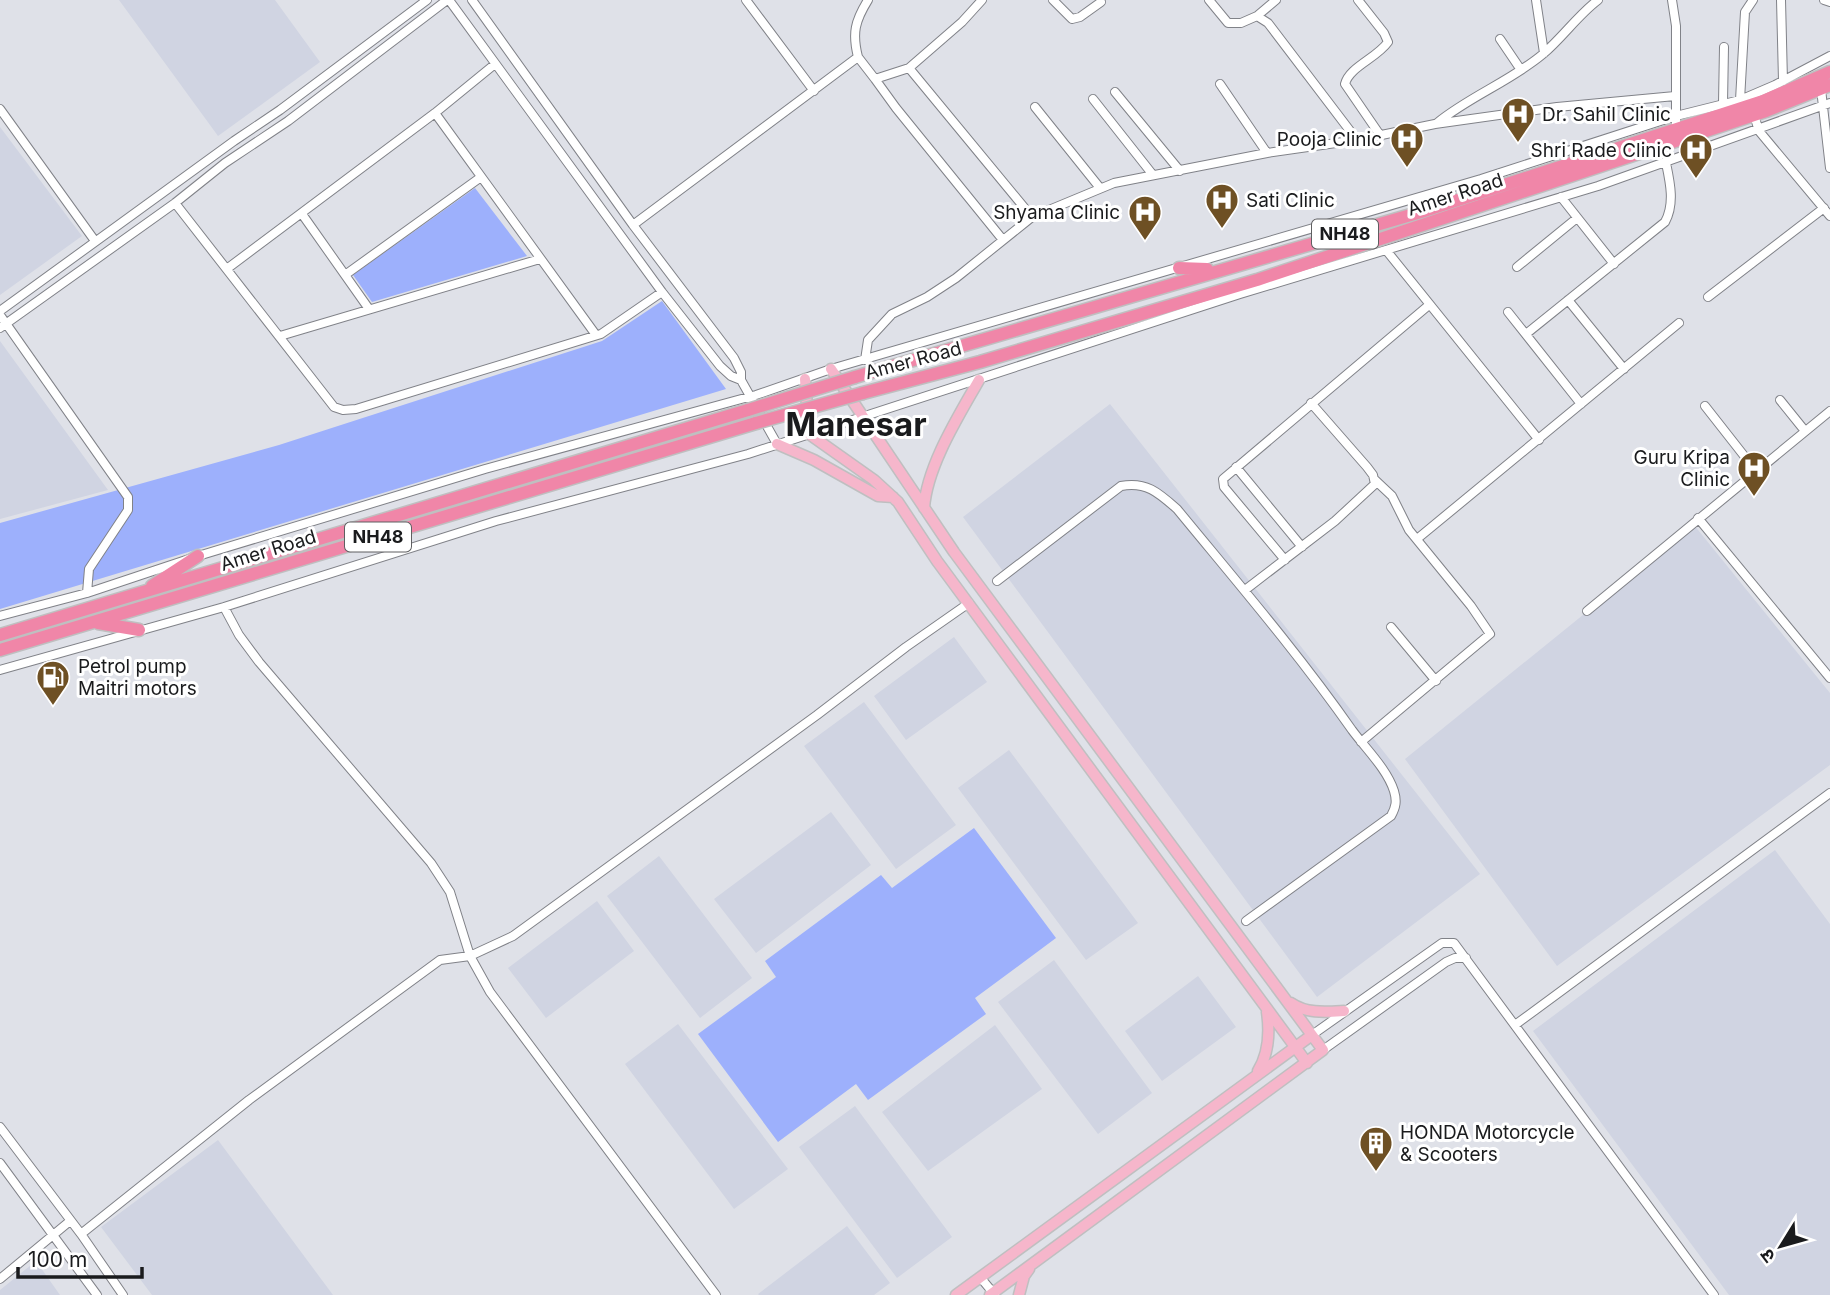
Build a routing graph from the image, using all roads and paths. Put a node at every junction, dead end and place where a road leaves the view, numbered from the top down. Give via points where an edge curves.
1 (427, 0) edge
2 (448, 0) edge
3 (472, 0) edge
4 (746, 0) edge
5 (869, 0) edge
6 (982, 0) edge
7 (1053, 0) edge
8 (1209, 0) edge
9 (1276, 0) edge
10 (1358, 0) edge
11 (1536, 0) edge
12 (1598, 0) edge
13 (1672, 0) edge
14 (1753, 0) edge
15 (1781, 0) edge
16 (1824, 0) edge
17 (1101, 2) dead end
18 (1830, 2) edge
19 (973, 4) edge
20 (1257, 16) junction
21 (1500, 39) dead end
22 (1724, 47) dead end
23 (1544, 53) junction
24 (1830, 56) edge
25 (858, 57) junction
26 (495, 64) junction
27 (909, 68) junction
28 (1521, 70) junction
29 (1830, 72) edge
30 (876, 79) junction
31 (1783, 81) junction
32 (1220, 84) dead end
33 (1825, 87) edge
34 (814, 91) junction
35 (1115, 92) dead end
36 (1675, 96) junction
37 (1093, 99) dead end
38 (1740, 100) junction
39 (1723, 103) junction
40 (1827, 105) edge
41 (1035, 107) dead end
42 (0, 109) edge
43 (435, 113) junction
44 (1676, 116) junction
45 (1754, 116) junction
46 (1435, 124) junction
47 (1676, 129) junction
48 (1759, 131) junction
49 (1380, 135) junction
50 (1357, 140) junction
51 (1267, 153) junction
52 (1666, 163) junction
53 (1830, 168) edge
54 (1180, 171) junction
55 (1153, 175) junction
56 (481, 177) junction
57 (1100, 188) junction
58 (1561, 197) junction
59 (175, 203) junction
60 (1824, 208) junction
61 (302, 214) junction
62 (1830, 216) edge
63 (1032, 217) junction
64 (1350, 218) junction
65 (1577, 218) junction
66 (633, 225) junction
67 (1355, 231) junction
68 (1003, 240) junction
69 (95, 241) junction
70 (1386, 250) junction
71 (540, 258) junction
72 (1614, 264) junction
73 (1517, 267) dead end
74 (228, 268) junction
75 (1179, 268) junction
76 (1220, 269) junction
77 (345, 275) junction
78 (1257, 280) junction
79 (662, 292) junction
80 (1240, 294) junction
81 (1708, 297) dead end
82 (1568, 300) junction
83 (1429, 305) junction
84 (369, 309) junction
85 (1508, 312) dead end
86 (0, 313) edge
87 (1679, 323) dead end
88 (3, 326) edge
89 (1526, 334) junction
90 (596, 335) junction
91 (280, 336) junction
92 (866, 360) junction
93 (831, 369) junction
94 (1624, 369) junction
95 (805, 379) junction
96 (741, 380) junction
97 (979, 380) junction
98 (1780, 400) dead end
99 (749, 403) junction
100 (1311, 403) junction
101 (1581, 404) junction
102 (1705, 406) dead end
103 (1830, 411) edge
104 (863, 418) junction
105 (1805, 431) junction
106 (809, 434) junction
107 (1539, 440) junction
108 (778, 444) junction
109 (1236, 467) junction
110 (1756, 471) junction
111 (1375, 480) junction
112 (893, 497) junction
113 (924, 508) junction
114 (1698, 518) junction
115 (1417, 539) junction
116 (1302, 547) junction
117 (198, 556) junction
118 (1285, 560) junction
119 (997, 581) dead end
120 (1245, 590) junction
121 (88, 593) junction
122 (140, 593) junction
123 (969, 603) junction
124 (224, 607) junction
125 (1587, 611) dead end
126 (0, 616) edge
127 (94, 622) junction
128 (1391, 627) dead end
129 (139, 630) junction
130 (0, 635) edge
131 (0, 650) edge
132 (0, 670) edge
133 (1830, 678) edge
134 (1436, 681) junction
135 (1361, 742) junction
136 (1830, 793) edge
137 (1246, 922) dead end
138 (1238, 936) junction
139 (1222, 948) junction
140 (470, 956) junction
141 (1466, 958) junction
142 (1286, 1000) junction
143 (1267, 1009) junction
144 (1345, 1011) junction
145 (1515, 1025) junction
146 (1312, 1035) junction
147 (1295, 1047) junction
148 (1323, 1050) junction
149 (1307, 1063) junction
150 (1255, 1076) junction
151 (0, 1127) edge
152 (0, 1163) edge
153 (70, 1221) junction
154 (81, 1234) junction
155 (53, 1236) junction
156 (1033, 1264) junction
157 (980, 1278) junction
158 (0, 1279) edge
159 (964, 1293) edge
160 (992, 1294) edge
161 (97, 1295) edge
162 (123, 1295) edge
163 (716, 1295) edge
164 (1019, 1295) edge
165 (1714, 1295) edge

1 - 69 street
2 - 26 street
2 - 59 street
3 - 66 street
4 - 34 street
5 - 25 street via 859,14 853,38
6 - 19 street
7 - 17 street via 1072,19
8 - 20 street via 1228,23
9 - 20 street
10 - 49 street via 1388,43 1348,76 1345,84
11 - 23 street
12 - 23 street
13 - 36 street
14 - 38 street via 1745,12
15 - 31 street
16 - 18 street
19 - 27 street via 962,22
20 - 50 street via 1268,23
21 - 28 street
22 - 39 street
23 - 28 street
24 - 31 street
25 - 30 street
25 - 34 street
26 - 43 street
26 - 79 street
27 - 30 street
27 - 63 street
28 - 46 street
29 - 47 highway, Amer Road / NH48 via 1763,101
30 - 68 street
31 - 38 street
32 - 51 street
33 - 40 street
33 - 45 highway, Amer Road / NH48
34 - 66 street
35 - 54 street
36 - 44 street
36 - 46 street
37 - 55 street
38 - 39 street
39 - 44 street
40 - 48 street
40 - 53 street
41 - 57 street
42 - 69 street
43 - 56 street
43 - 61 street
44 - 47 street
44 - 64 street
45 - 48 street
45 - 78 highway, Amer Road / NH48
46 - 49 street
47 - 67 highway, Amer Road / NH48
48 - 52 street
48 - 60 street
49 - 50 street
50 - 51 street
51 - 54 street
52 - 58 street
52 - 72 street via 1671,184 1669,215 1656,232
54 - 55 street
55 - 57 street
56 - 71 street
56 - 77 street
57 - 63 street
58 - 65 street
58 - 70 street
59 - 74 street
59 - 88 street
60 - 62 street
60 - 81 street
61 - 74 street
61 - 77 street
63 - 68 street
64 - 67 highway
64 - 75 street
65 - 72 street
65 - 73 street
66 - 96 street via 734,358
67 - 76 highway, Amer Road / NH48
68 - 92 street via 956,278 892,314 868,340
69 - 86 street
70 - 80 street
70 - 83 street
71 - 84 street
71 - 90 street
72 - 82 street
74 - 91 street
75 - 76 highway
75 - 92 street
76 - 99 highway, Amer Road / NH48, bridge via 855,377
77 - 84 street
78 - 80 highway
78 - 127 highway, Amer Road / NH48, bridge via 757,423
79 - 90 street
79 - 96 street via 720,366
80 - 97 street
82 - 89 street
82 - 94 street
83 - 100 street
83 - 107 street
84 - 91 street
85 - 89 street
86 - 88 street
87 - 94 street
88 - 121 street via 128,497 128,510 89,569
89 - 101 street
90 - 91 street via 342,410 334,407
92 - 93 street
93 - 95 street
93 - 104 main road
94 - 101 street
95 - 99 street
95 - 106 main road
96 - 99 street
97 - 104 street
97 - 113 main road via 939,456
98 - 105 street
99 - 108 street
99 - 117 street via 485,469
99 - 122 highway, Amer Road / NH48
100 - 109 street
100 - 111 street
101 - 107 street
102 - 110 street
103 - 105 street
104 - 106 street
104 - 113 main road
105 - 110 street
106 - 108 street
106 - 112 main road
107 - 115 street
108 - 112 main road via 878,496
108 - 124 street via 496,521
109 - 116 street
109 - 118 street via 1223,479 1224,487
110 - 114 street
111 - 115 street via 1392,496
111 - 116 street via 1365,496
112 - 123 main road
113 - 138 main road
114 - 125 street
114 - 133 street
115 - 134 street via 1490,632
116 - 118 street
117 - 121 street
117 - 122 highway
118 - 120 street
119 - 120 street via 1087,510 1121,486 1133,484 1157,491 1177,509
120 - 135 street
121 - 126 street
122 - 130 highway, Amer Road / NH48
123 - 139 main road
123 - 140 street via 513,936
124 - 129 street
124 - 140 street via 259,662 431,863 450,892
127 - 129 highway
127 - 131 highway, Amer Road / NH48
128 - 134 street
129 - 132 street
134 - 135 street
135 - 137 street via 1394,790 1397,806 1391,816
136 - 145 street
138 - 139 main road
138 - 142 main road
139 - 143 main road
140 - 154 street via 440,960 249,1100
140 - 163 street via 490,992
141 - 144 street via 1454,943 1442,943
141 - 145 street
141 - 148 street via 1446,962
142 - 144 main road via 1315,1012
142 - 146 main road
143 - 147 main road
143 - 150 main road via 1268,1046
144 - 146 street
145 - 165 street
146 - 147 main road
146 - 148 main road
147 - 149 main road
147 - 150 main road
148 - 149 main road
149 - 156 main road
150 - 157 main road
151 - 153 street
152 - 155 street
153 - 154 street
153 - 155 street
154 - 162 street
155 - 158 street
155 - 161 street
156 - 160 main road
156 - 164 main road
157 - 159 main road
157 - 160 street

